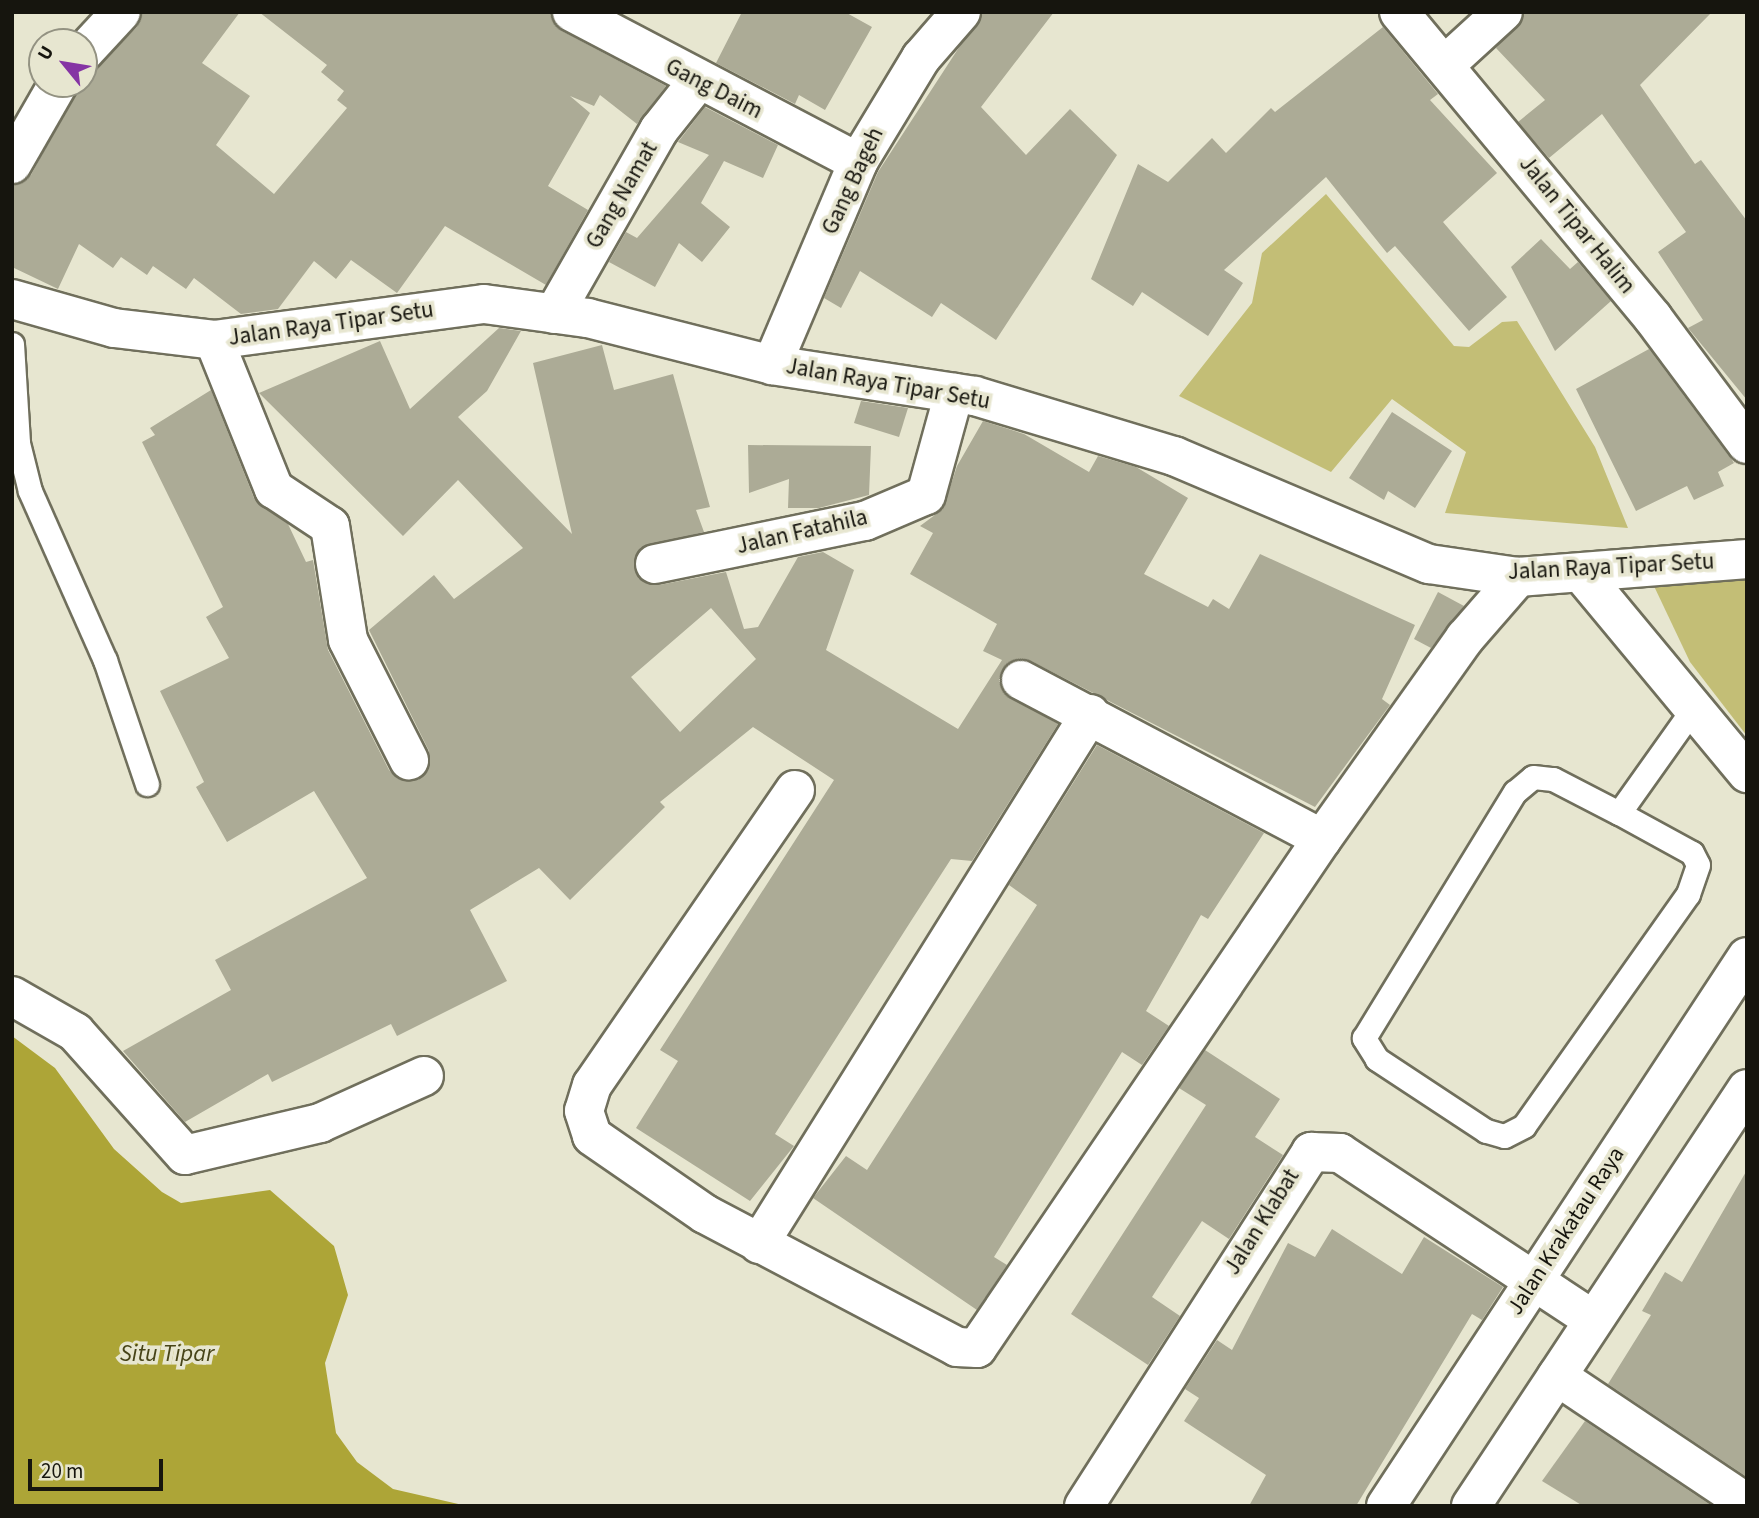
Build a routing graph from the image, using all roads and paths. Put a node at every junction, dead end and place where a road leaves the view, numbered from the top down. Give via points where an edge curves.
1 (121, 12) edge
2 (572, 12) edge
3 (961, 12) edge
4 (1399, 12) edge
5 (1503, 12) edge
6 (98, 37) edge
7 (1446, 64) junction
8 (698, 81) junction
9 (50, 98) edge
10 (858, 162) junction
11 (12, 164) edge
12 (12, 299) edge
13 (554, 314) junction
14 (214, 340) junction
15 (12, 344) edge
16 (772, 365) junction
17 (954, 393) junction
18 (1747, 444) edge
19 (1747, 559) edge
20 (655, 564) dead end
21 (1582, 574) junction
22 (1518, 577) junction
23 (1021, 680) dead end
24 (1693, 709) junction
25 (1090, 715) junction
26 (409, 760) dead end
27 (1747, 773) edge
28 (147, 783) dead end
29 (795, 790) dead end
30 (1619, 813) junction
31 (1322, 839) junction
32 (1747, 957) edge
33 (12, 996) edge
34 (424, 1076) dead end
35 (1747, 1089) edge
36 (760, 1244) junction
37 (1535, 1279) junction
38 (1593, 1320) junction
39 (1557, 1376) junction
40 (1747, 1503) edge
41 (1084, 1506) edge
42 (1386, 1506) edge
43 (1471, 1506) edge

1 - 6 street
2 - 8 street, Gang Daim
3 - 10 street, Gang Bageh via 921,58
4 - 7 street, Jalan Tipar Halim
5 - 7 street
7 - 18 street, Jalan Tipar Halim via 1653,318
8 - 10 street, Gang Daim
8 - 13 street, Gang Namat via 659,130
9 - 11 street
10 - 16 street, Gang Bageh
12 - 14 street, Jalan Raya Tipar Setu via 114,328
13 - 14 street, Jalan Raya Tipar Setu via 484,304
13 - 16 street, Jalan Raya Tipar Setu
14 - 26 street via 274,489 330,526 348,640
15 - 28 lane via 18,443 30,491 105,660
16 - 17 street, Jalan Raya Tipar Setu
17 - 20 street, Jalan Fatahila via 926,495 864,521
17 - 22 street, Jalan Raya Tipar Setu via 1174,456 1429,564
19 - 21 street, Jalan Raya Tipar Setu
21 - 22 street, Jalan Raya Tipar Setu
21 - 24 street
22 - 31 street via 1465,638
23 - 25 street
24 - 27 street
24 - 30 lane
25 - 31 street
25 - 36 street
29 - 36 street via 592,1085 584,1111 592,1136
30 - 30 lane via 1692,853 1697,880 1524,1126 1504,1136 1486,1131 1377,1059 1364,1038 1369,1022 1515,792 1543,777
31 - 36 street via 985,1343 957,1347
32 - 37 street, Jalan Krakatau Raya
33 - 34 street via 75,1032 186,1155 320,1123
35 - 38 street
37 - 38 street, Jalan Klabat
37 - 41 street, Jalan Klabat via 1340,1153 1311,1152
37 - 42 street, Jalan Krakatau Raya
38 - 39 street
39 - 40 street
39 - 43 street

